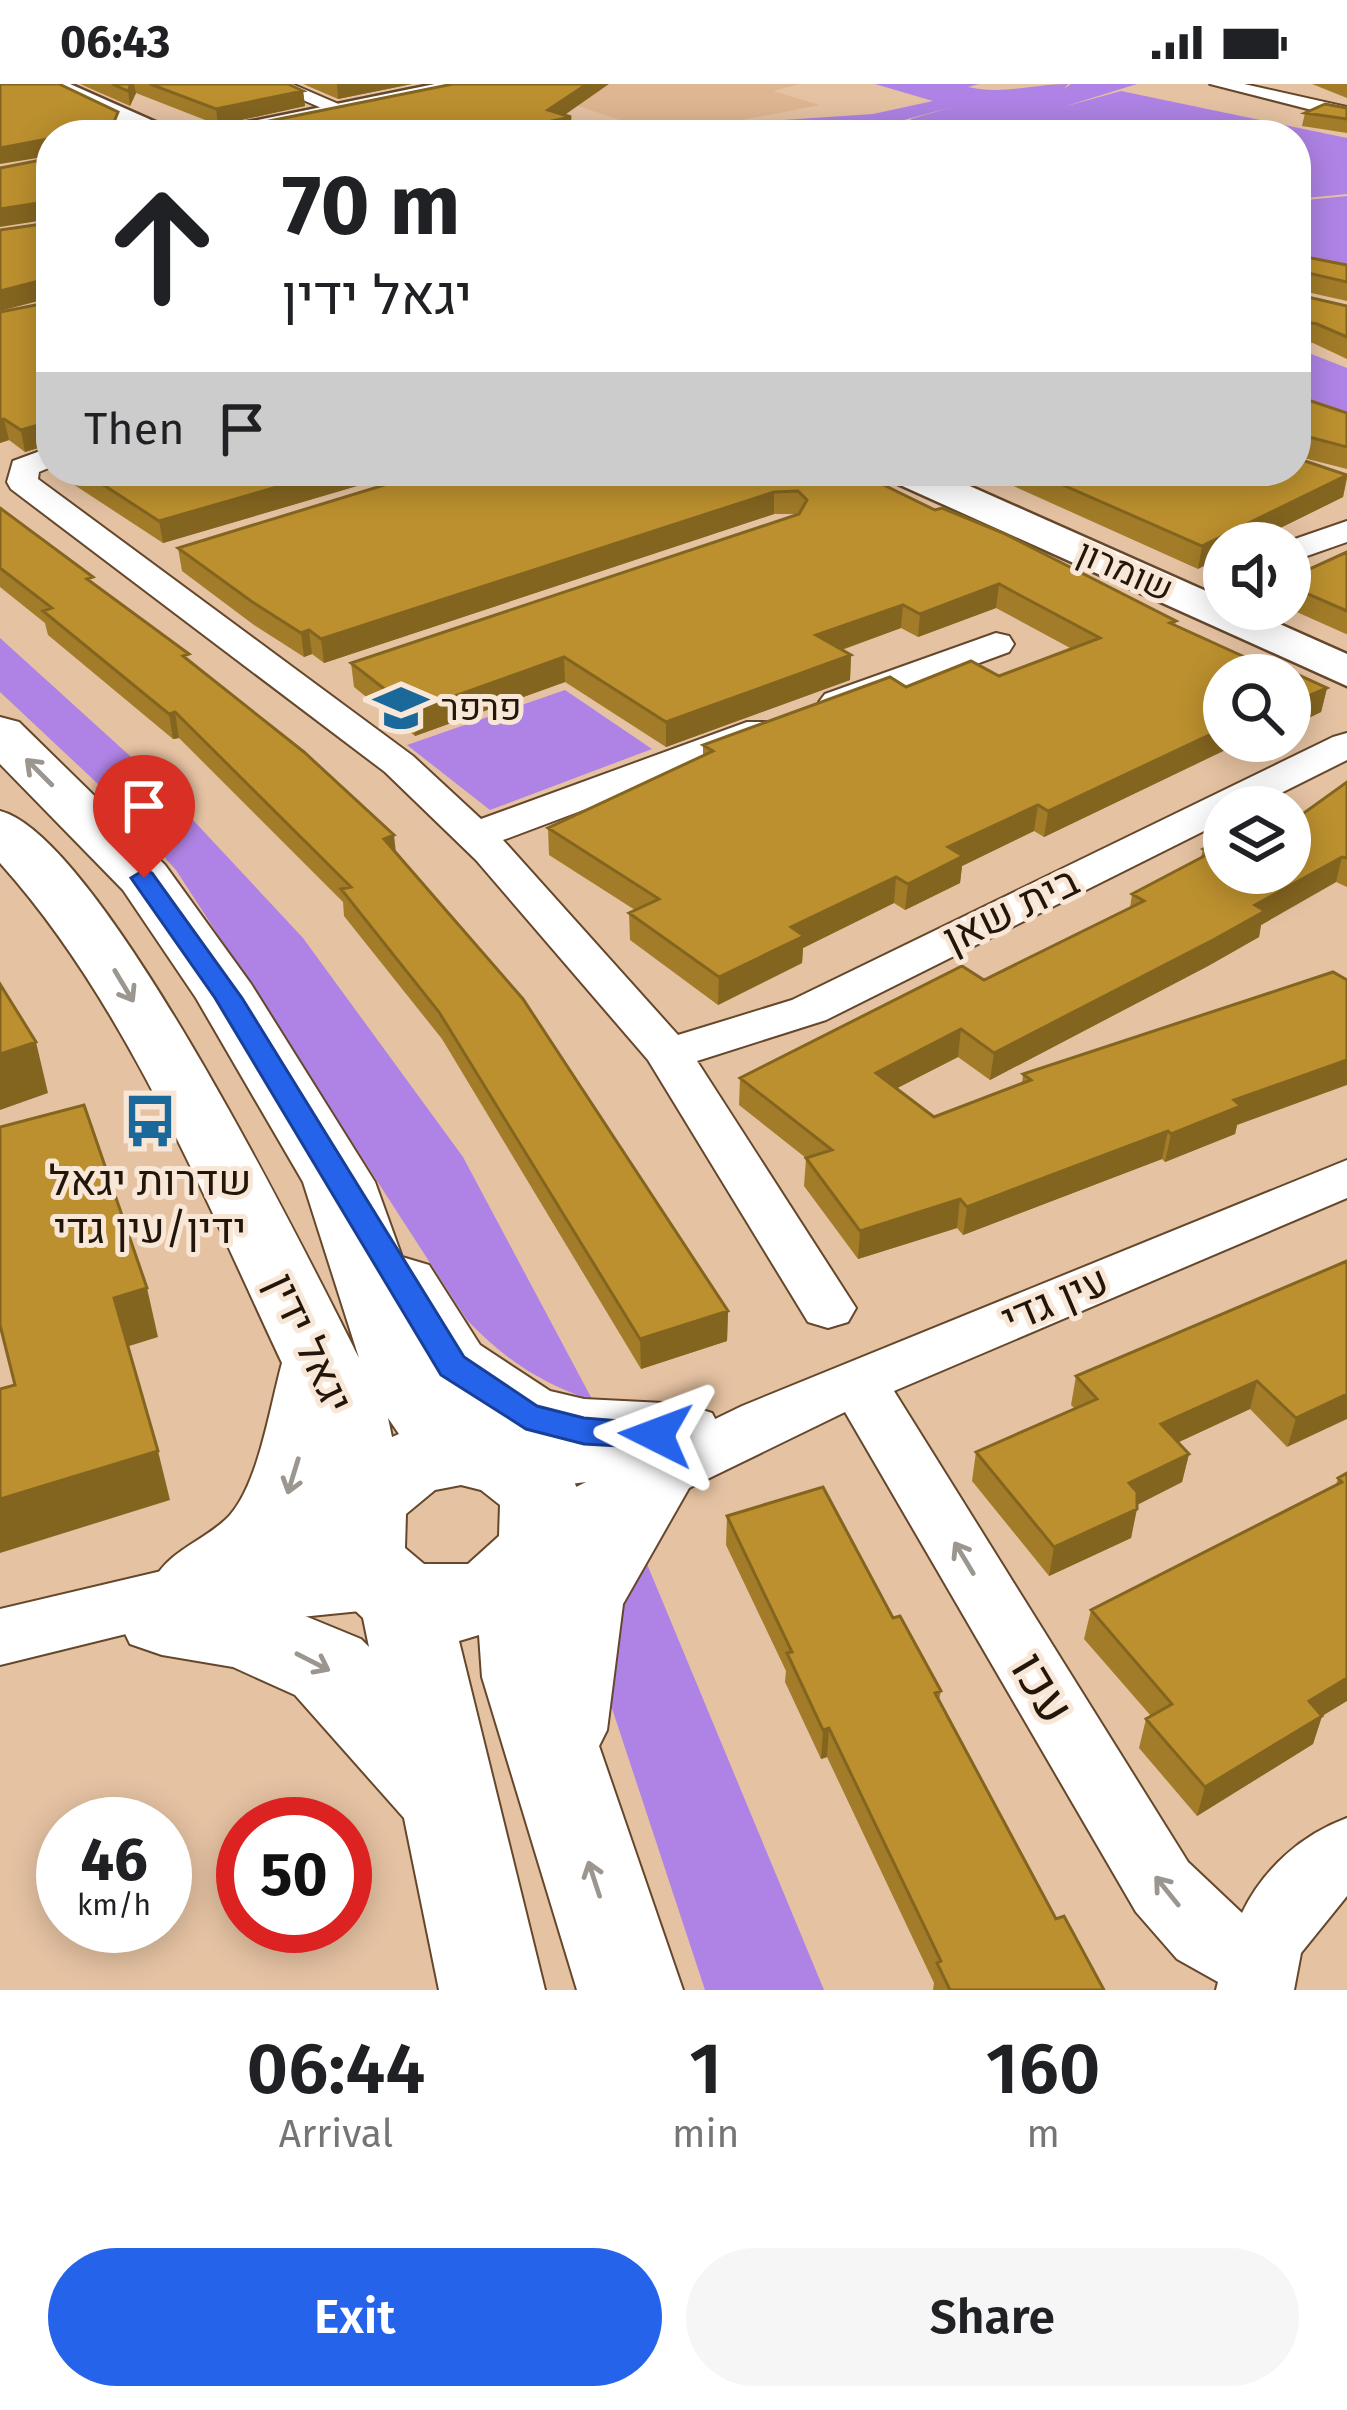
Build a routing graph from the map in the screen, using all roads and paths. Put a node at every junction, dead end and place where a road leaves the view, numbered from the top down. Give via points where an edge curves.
1 (48, 84) edge
2 (471, 84) edge
3 (1219, 84) edge
4 (283, 85) edge
5 (1325, 86) edge
6 (1260, 93) junction
7 (347, 112) junction
8 (1347, 112) edge
9 (134, 120) edge
10 (304, 120) edge
11 (36, 462) edge
12 (945, 486) edge
13 (1347, 531) edge
14 (1311, 544) edge
15 (183, 552) edge
16 (138, 566) junction
17 (996, 644) dead end
18 (1347, 671) edge
19 (344, 674) dead end
20 (300, 688) junction
21 (0, 733) edge
22 (1347, 745) edge
23 (0, 828) edge
24 (477, 835) junction
25 (667, 1052) junction
26 (1347, 1178) edge
27 (339, 1182) junction
28 (828, 1307) dead end
29 (322, 1363) junction
30 (858, 1383) junction
31 (669, 1455) junction
32 (519, 1505) junction
33 (377, 1552) junction
34 (144, 1609) junction
35 (0, 1637) edge
36 (554, 1757) junction
37 (449, 1797) junction
38 (1347, 1852) edge
39 (1256, 1976) edge
40 (492, 1990) edge
41 (630, 1990) edge

1 - 9 street
2 - 7 street
3 - 6 street
4 - 7 street
5 - 6 street
6 - 8 street
7 - 10 street
11 - 16 street via 24,467 22,482
12 - 18 street, שומרון
13 - 14 street
15 - 16 street
16 - 20 street
17 - 24 street
19 - 20 street
20 - 24 street
27 -> 21 main road, יגאל ידין via 178,922
22 - 25 street, בית שאן via 809,1010
23 -> 29 main road, יגאל ידין via 100,946
24 - 25 street
25 - 28 street
26 - 30 street, עין גדי
27 - 31 main road via 452,1366 526,1416
27 - 32 main road, יגאל ידין via 421,1408
29 - 33 main road, יגאל ידין via 344,1408
29 -> 34 main road via 287,1496 260,1541
30 - 31 street, עין גדי
39 -> 30 street, עכו via 1162,1887
31 - 32 street, עין גדי
31 - 36 main road via 579,1599
32 - 33 main road via 493,1594 463,1604 431,1604
32 - 33 main road via 461,1452 416,1461 378,1486
32 - 36 main road via 529,1677
33 - 34 street via 291,1592
33 - 37 main road, יגאל ידין
34 - 35 street
34 -> 37 main road via 245,1630 328,1667
41 -> 36 main road
37 - 40 main road, יגאל ידין
38 - 39 street, עכו via 1285,1907

